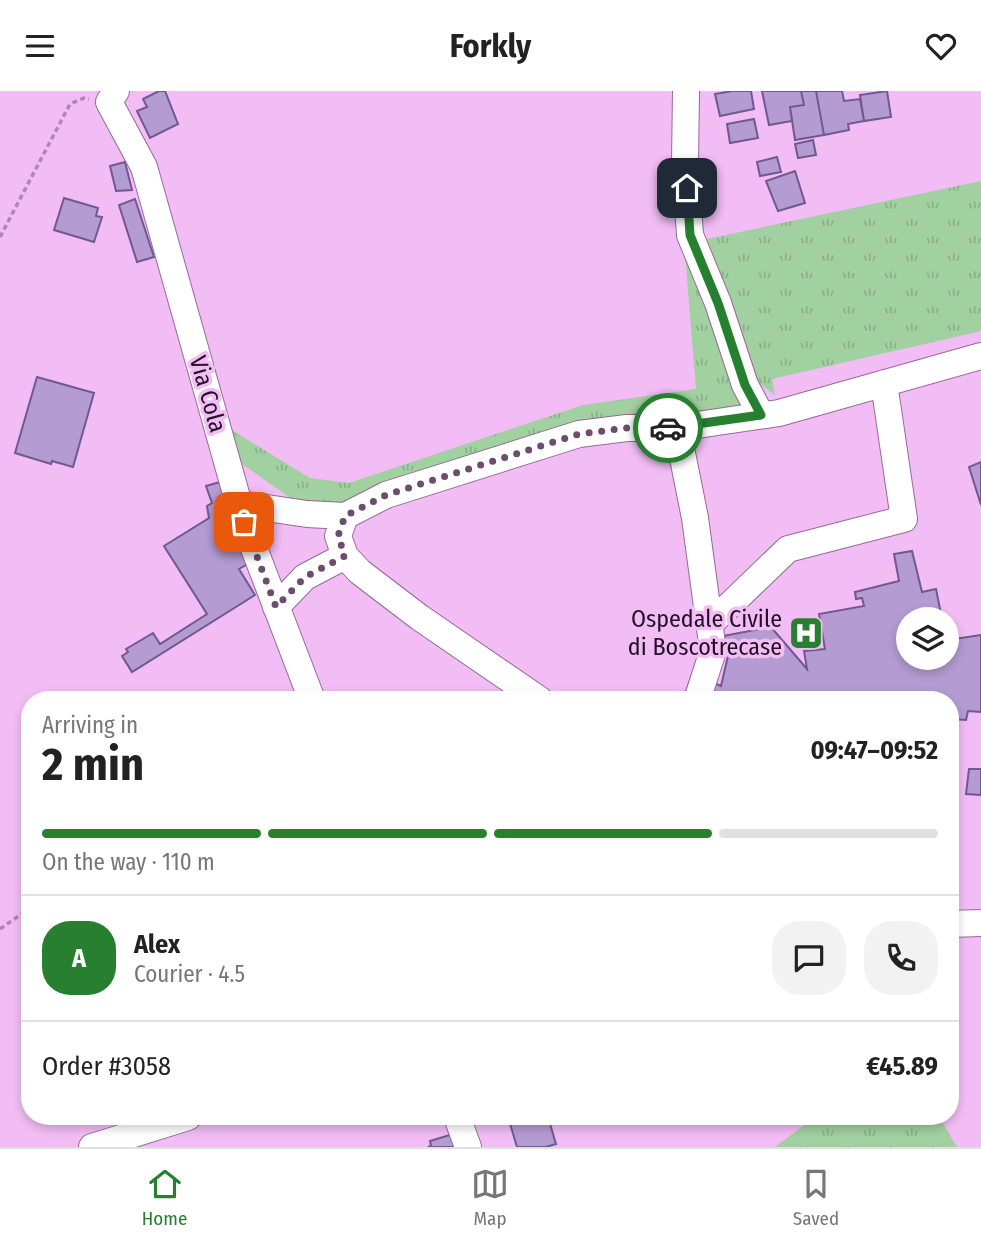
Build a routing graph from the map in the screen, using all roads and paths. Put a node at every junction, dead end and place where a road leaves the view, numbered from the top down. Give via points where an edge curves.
1 (685, 91) edge
2 (112, 96) edge
3 (0, 237) edge
4 (981, 356) edge
5 (884, 383) junction
6 (761, 415) junction
7 (677, 428) junction
8 (239, 504) junction
9 (345, 516) junction
10 (345, 556) junction
11 (276, 607) junction
12 (710, 624) junction
13 (309, 691) edge
14 (527, 691) edge
15 (699, 691) edge
16 (21, 914) edge
17 (981, 923) edge
18 (959, 924) edge
19 (0, 929) edge
20 (162, 1125) edge
21 (460, 1125) edge
22 (92, 1147) edge
23 (468, 1147) edge

1 - 6 street via 690,235 745,385
2 - 3 path via 70,104
2 - 8 street, Via Cola via 144,167
4 - 5 street
5 - 6 street
5 - 12 street via 904,519 788,549
6 - 7 street
7 - 9 street via 579,434 386,495
7 - 12 street
8 - 9 street
8 - 11 street, Via Cola
9 - 10 street via 338,536
10 - 11 street via 305,577
10 - 14 street via 419,617
11 - 13 street, Via Cola
12 - 15 street via 713,651
16 - 19 path
17 - 18 street
20 - 22 street
21 - 23 street

